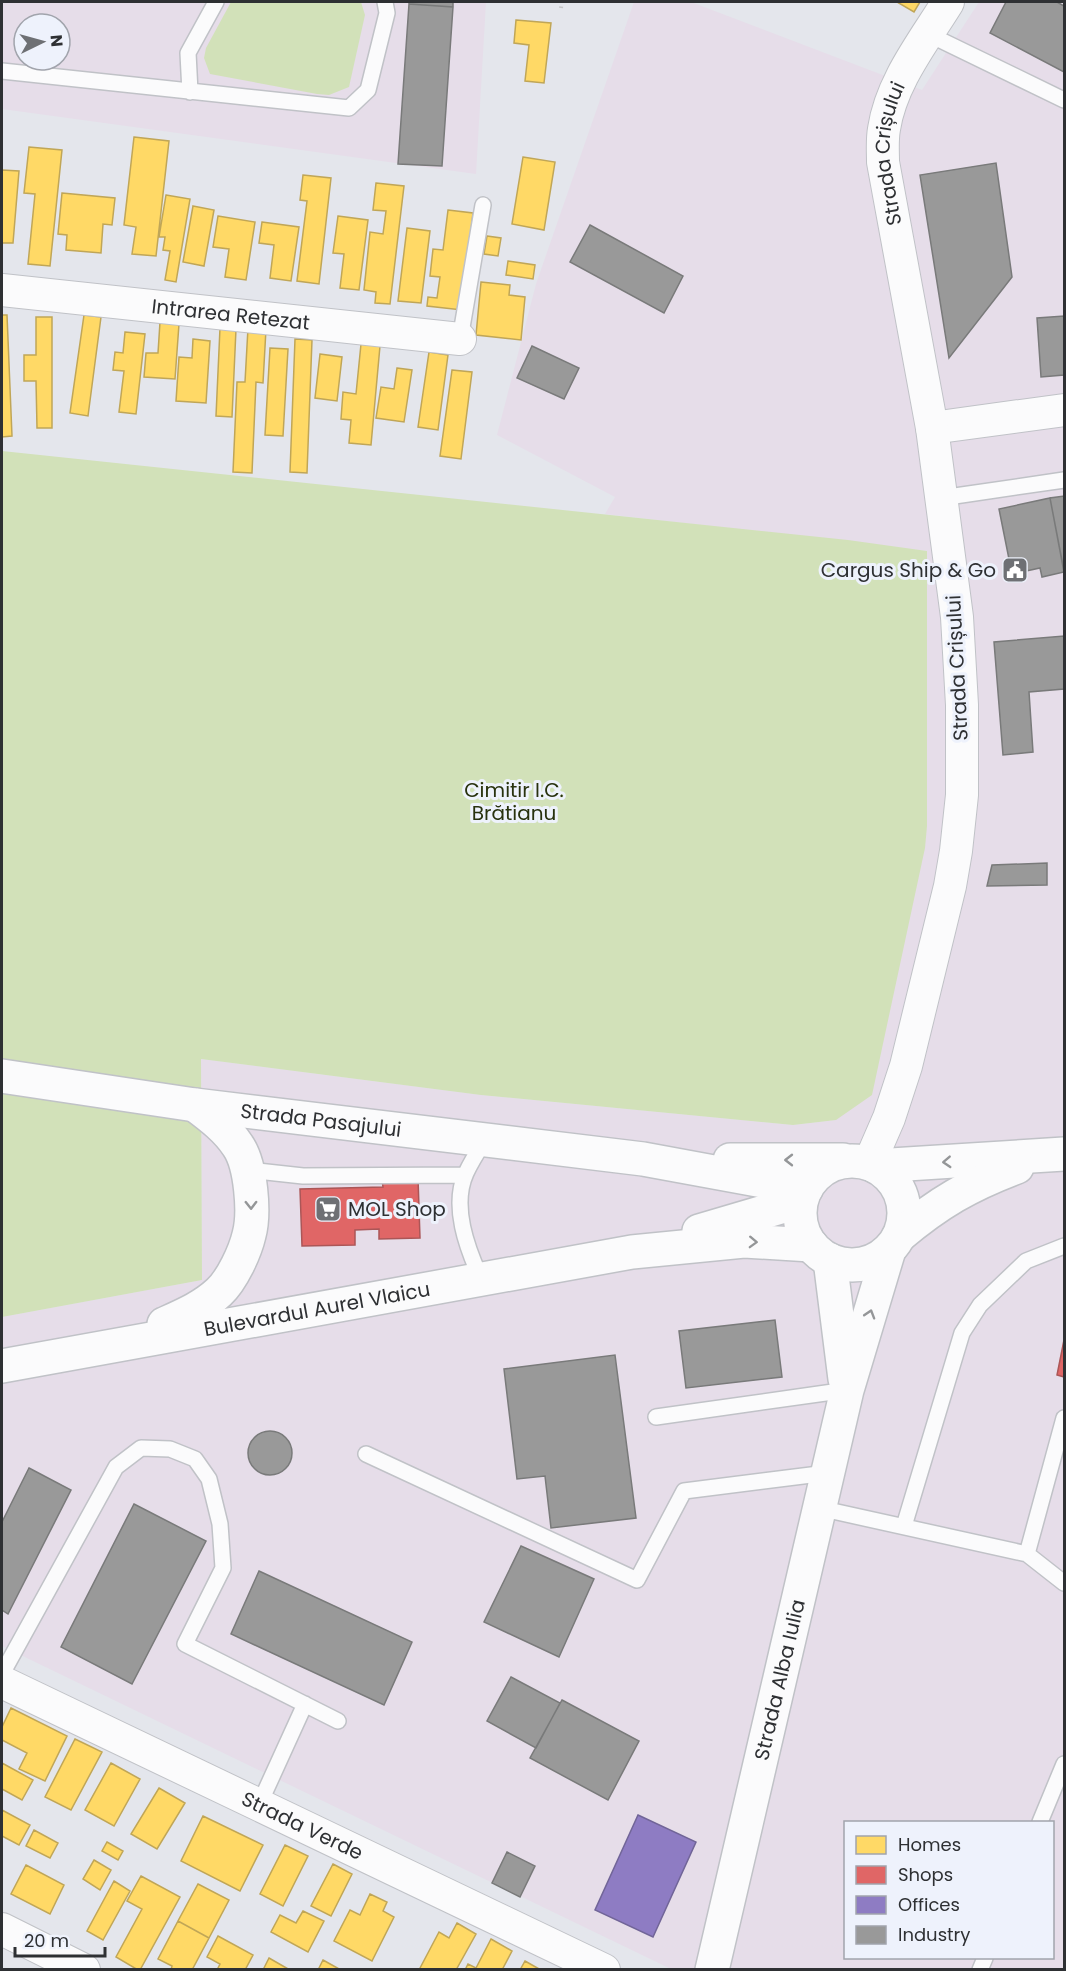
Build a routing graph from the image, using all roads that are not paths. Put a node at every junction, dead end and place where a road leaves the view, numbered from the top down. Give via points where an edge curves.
1 (216, 2) edge
2 (385, 2) edge
3 (948, 2) edge
4 (928, 34) junction
5 (2, 71) edge
6 (190, 92) junction
7 (1065, 100) edge
8 (483, 205) dead end
9 (2, 290) edge
10 (460, 339) joint
11 (1065, 410) edge
12 (932, 428) junction
13 (1065, 480) edge
14 (941, 498) junction
15 (2, 1076) edge
16 (195, 1105) junction
17 (484, 1140) junction
18 (1056, 1156) edge
19 (642, 1159) junction
20 (864, 1163) junction
21 (248, 1170) junction
22 (465, 1175) junction
23 (803, 1195) junction
24 (894, 1243) junction
25 (1065, 1246) edge
26 (632, 1252) junction
27 (820, 1253) junction
28 (481, 1279) junction
29 (125, 1342) junction
30 (2, 1366) edge
31 (847, 1390) junction
32 (656, 1417) dead end
33 (1065, 1418) edge
34 (366, 1454) dead end
35 (827, 1473) junction
36 (819, 1508) junction
37 (904, 1527) junction
38 (1027, 1554) junction
39 (1065, 1583) edge
40 (2, 1674) edge
41 (2, 1682) edge
42 (305, 1704) junction
43 (338, 1721) dead end
44 (1065, 1764) edge
45 (259, 1805) junction
46 (1040, 1821) edge
47 (2, 1929) edge
48 (84, 1970) edge
49 (604, 1970) edge
50 (712, 1970) edge

1 - 6 lane via 188,53
2 - 6 lane via 387,13 368,90 350,108
3 - 4 street, Strada Crișului
4 - 7 lane
4 - 12 street, Strada Crișului via 894,94 884,129 883,162
5 - 6 lane
8 - 10 lane
9 - 10 street, Intrarea Retezat
11 - 12 street
12 - 14 street, Strada Crișului
13 - 14 lane
14 - 20 street, Strada Crișului via 957,617 962,705 962,795 956,851 906,1066 889,1119
15 - 16 main road, Strada Pasajului
16 - 17 main road, Strada Pasajului
16 - 21 main road via 224,1127 240,1148
17 - 19 main road, Strada Pasajului
17 - 22 lane
18 -> 20 main road
18 - 24 main road via 992,1176 959,1192 930,1210
20 -> 19 main road, Strada Pasajului
19 - 23 main road, Strada Pasajului
20 - 23 main road via 834,1164 821,1170
20 - 24 main road via 888,1174 898,1188 904,1220
21 - 22 lane via 303,1176
21 -> 29 main road via 250,1234 221,1290 201,1308
22 - 28 lane via 460,1195 462,1222 468,1250
23 - 26 main road, Bulevardul Aurel Vlaicu
23 - 27 main road via 800,1219 804,1233
24 - 27 main road via 877,1259 861,1265 845,1265
31 -> 24 main road, Strada Alba Iulia
25 - 37 lane via 1026,1261 980,1305 962,1333
26 -> 27 main road, Bulevardul Aurel Vlaicu via 744,1241
26 - 28 main road, Bulevardul Aurel Vlaicu
27 - 31 main road, Strada Alba Iulia
28 - 29 main road, Bulevardul Aurel Vlaicu
29 - 30 main road, Bulevardul Aurel Vlaicu
31 - 32 lane
31 - 35 main road, Strada Alba Iulia
33 - 38 lane
34 - 35 lane via 637,1580 684,1491
35 - 36 main road, Strada Alba Iulia
36 - 37 lane
36 - 50 main road, Strada Alba Iulia
37 - 38 lane
38 - 39 lane
40 - 42 lane via 116,1467 141,1448 170,1449 195,1459 209,1479 222,1546 223,1568 185,1644
41 - 45 street, Strada Verde
42 - 43 lane
42 - 45 lane
44 - 46 lane
45 - 49 street, Strada Verde
47 - 48 street

